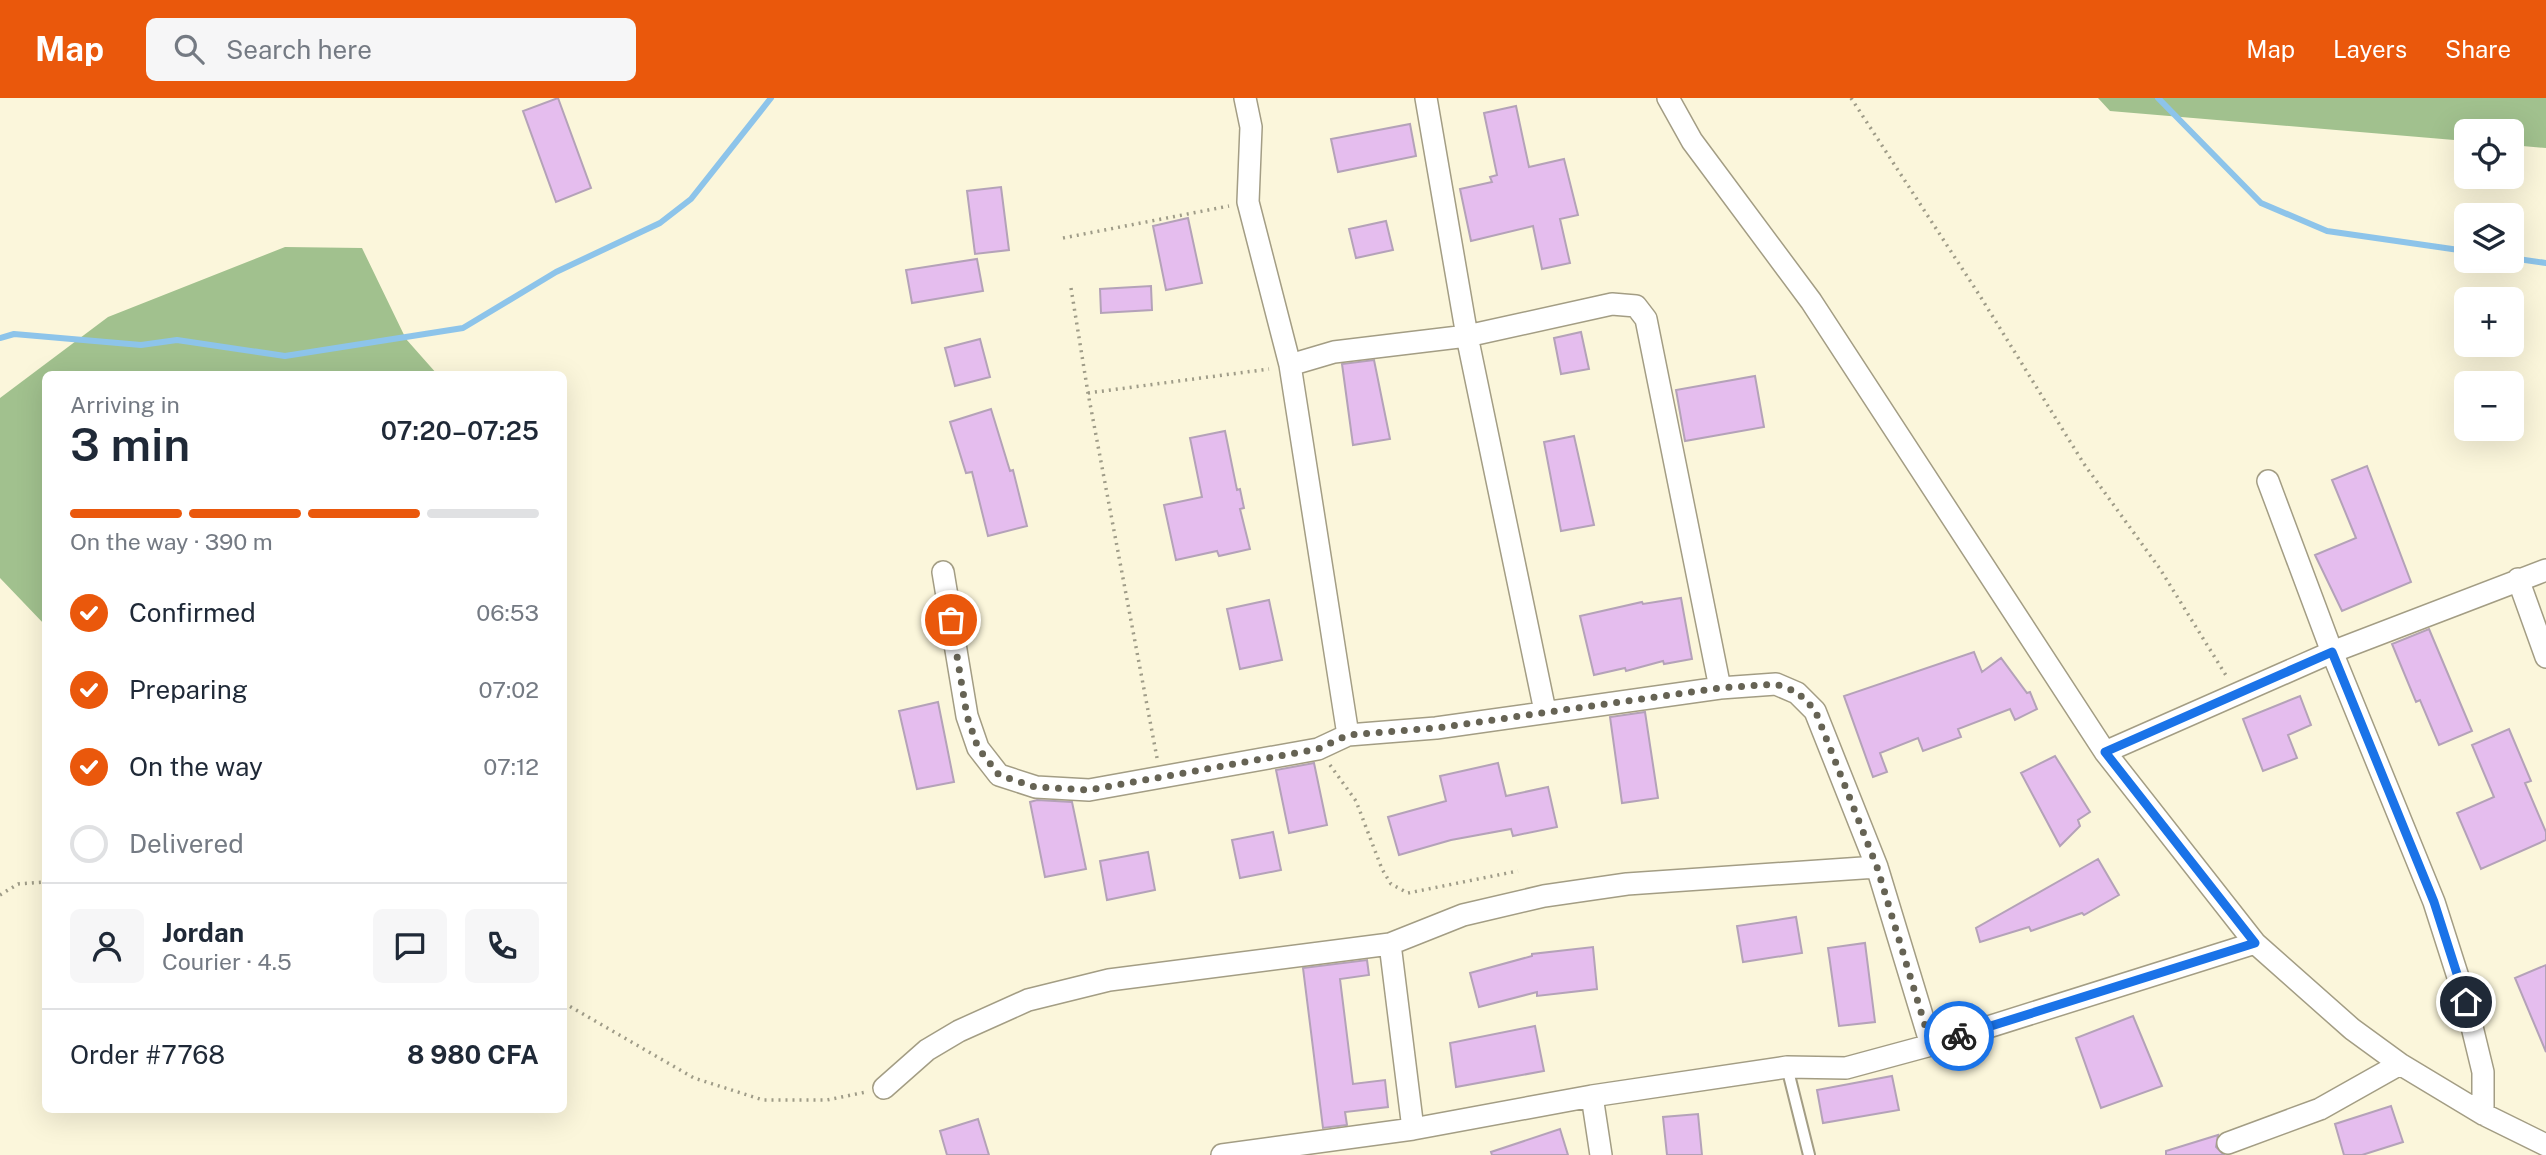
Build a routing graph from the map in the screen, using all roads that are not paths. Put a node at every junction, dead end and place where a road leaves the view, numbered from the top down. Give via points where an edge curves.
1 (1245, 98) edge
2 (1426, 98) edge
3 (1668, 98) edge
4 (1467, 336) junction
5 (1290, 365) junction
6 (2268, 481) dead end
7 (2546, 570) edge
8 (943, 572) dead end
9 (2518, 579) junction
10 (2332, 652) junction
11 (2546, 657) edge
12 (1720, 688) junction
13 (1545, 711) junction
14 (1348, 735) junction
15 (2105, 752) junction
16 (1877, 867) junction
17 (2255, 943) junction
18 (1390, 944) junction
19 (1931, 1045) junction
20 (2400, 1064) junction
21 (1787, 1067) junction
22 (884, 1088) road end
23 (1592, 1096) junction
24 (2483, 1114) junction
25 (1413, 1129) junction
26 (2228, 1143) dead end
27 (2546, 1145) edge
28 (1224, 1155) edge
29 (1601, 1155) edge
30 (1809, 1155) edge

1 - 5 street via 1251,127 1248,202
2 - 4 street
3 - 15 street via 1692,141 1811,301
4 - 5 street via 1334,352
4 - 12 street via 1612,304 1636,306 1646,319
4 - 13 street
5 - 14 street
6 - 10 street
7 - 9 street
8 - 14 street via 967,716 978,748 999,775 1035,787 1089,790 1318,749
9 - 10 street
9 - 11 street
10 - 15 street
10 - 24 street via 2434,902 2483,1072
12 - 13 street
12 - 16 street via 1776,684 1797,692 1815,710
13 - 14 street via 1436,728
15 - 17 street
16 - 18 street via 1627,884 1544,896 1463,915
16 - 19 street
17 - 19 street
17 - 20 street via 2352,1029
18 - 22 street via 1109,980 1028,1000 927,1050
18 - 25 street
19 - 21 street via 1846,1068
20 - 24 street
20 - 26 street via 2320,1110
21 - 23 street
21 - 30 lane
23 - 25 street
23 - 29 street
24 - 27 street
25 - 28 street

